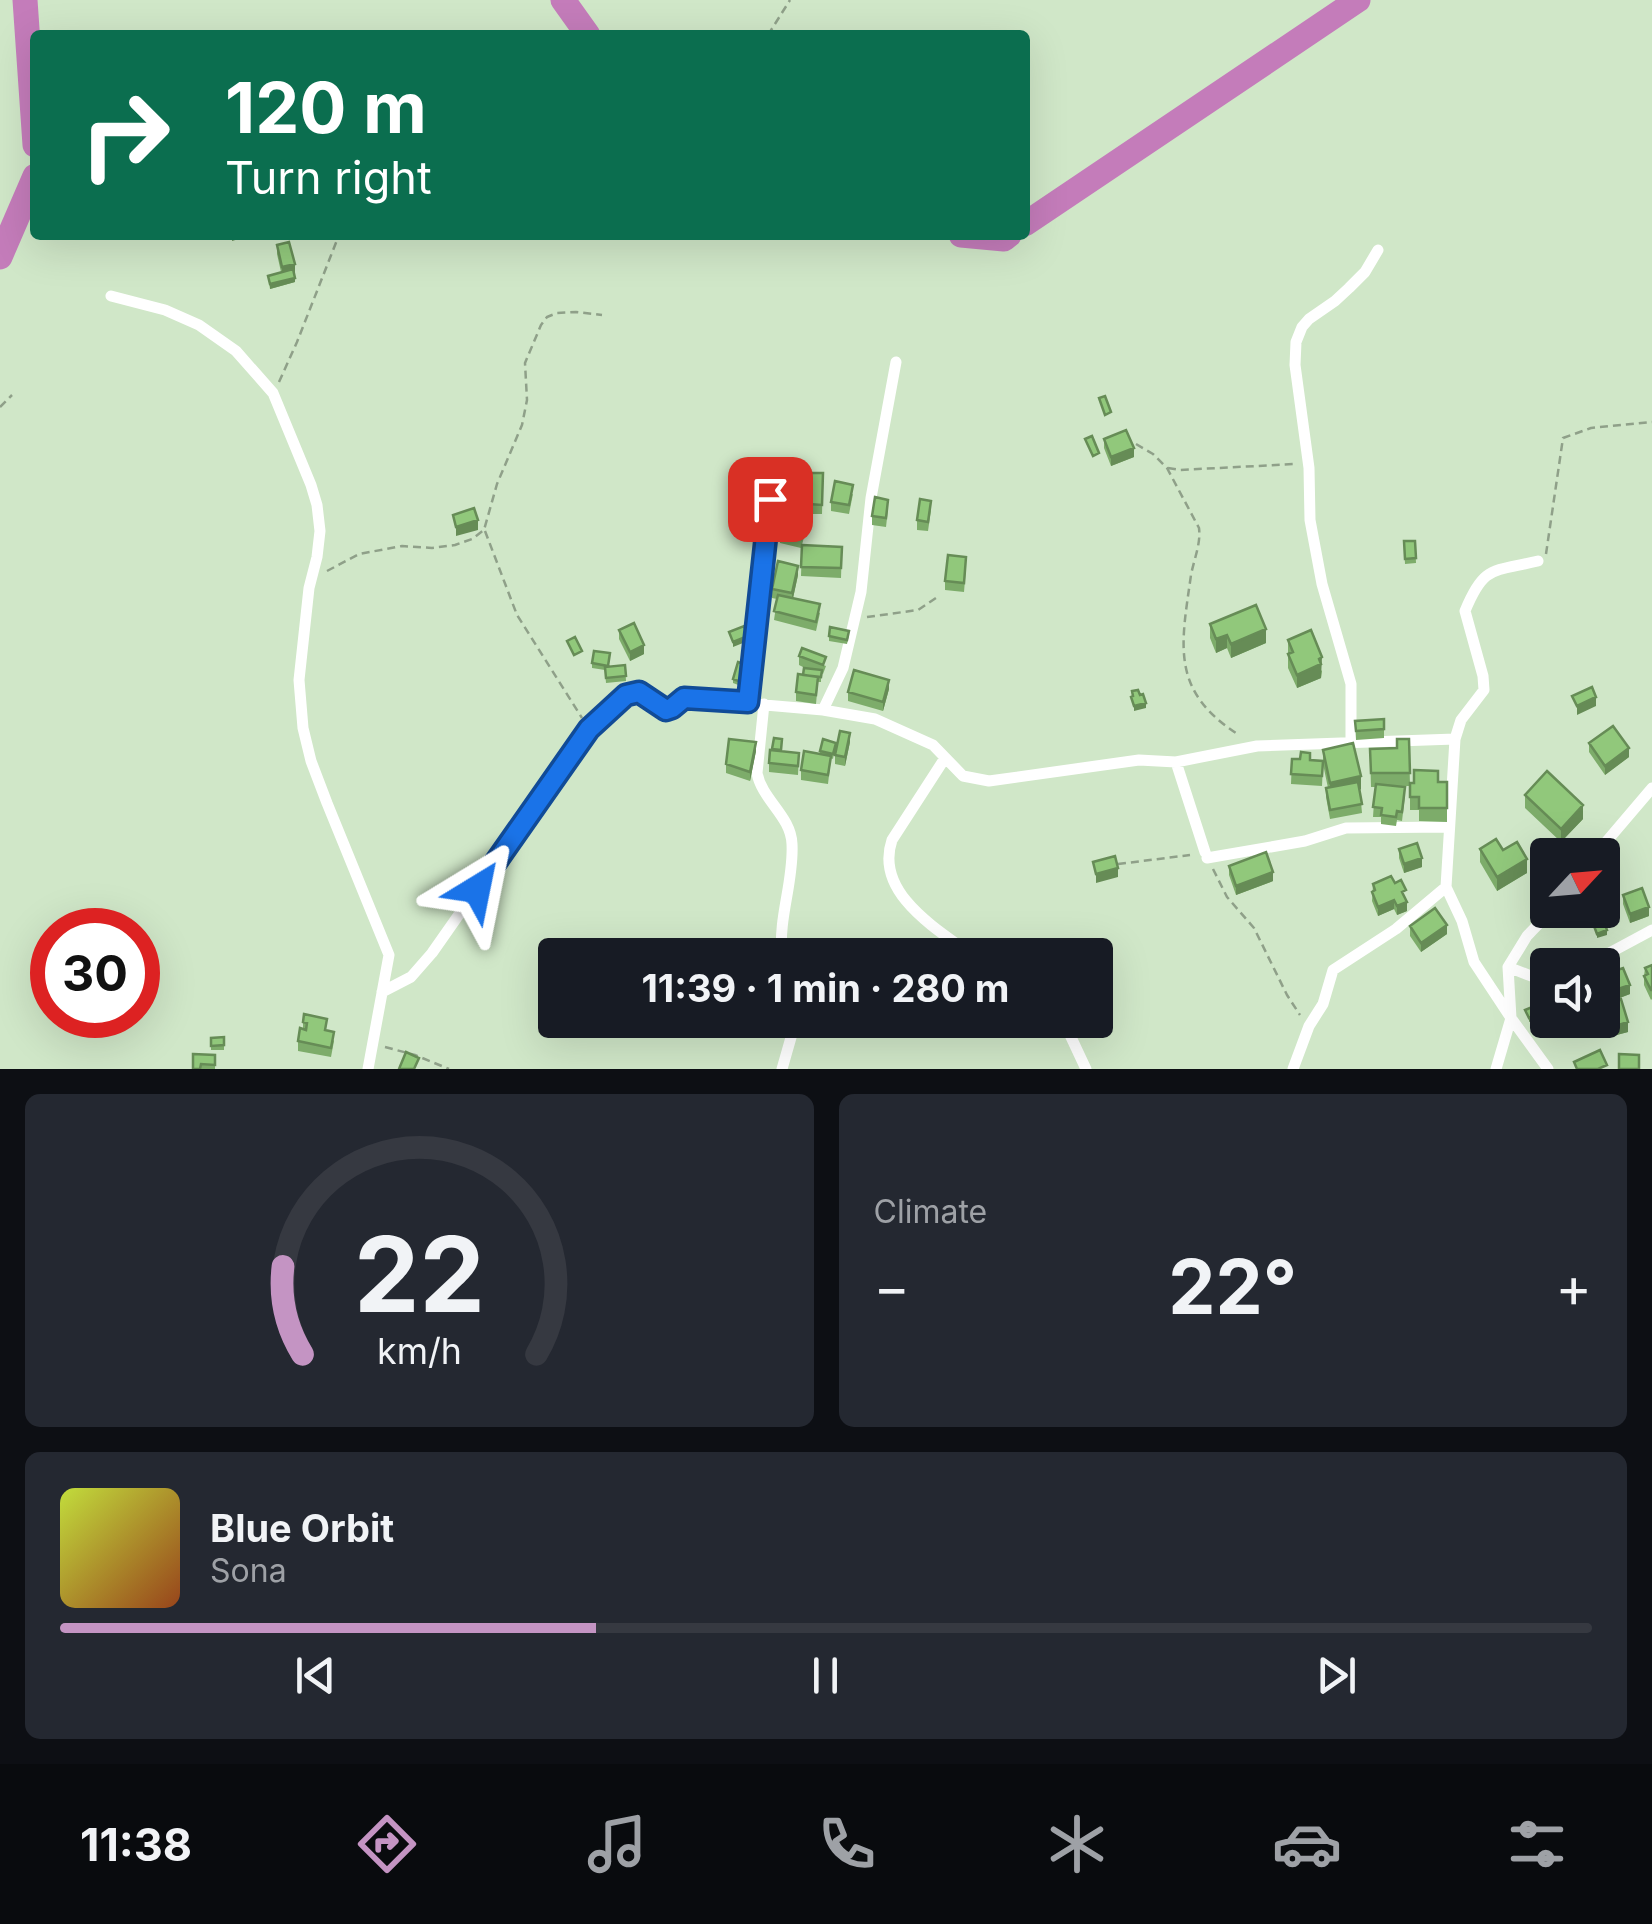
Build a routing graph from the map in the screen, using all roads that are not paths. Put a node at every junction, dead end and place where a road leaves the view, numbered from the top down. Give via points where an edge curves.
1 (1378, 250) dead end
2 (112, 296) dead end
3 (896, 362) dead end
4 (773, 474) dead end
5 (1538, 561) road end
6 (748, 702) junction
7 (764, 704) junction
8 (823, 710) junction
9 (1456, 739) junction
10 (1350, 744) junction
11 (945, 758) junction
12 (1176, 762) junction
13 (1652, 788) edge
14 (1448, 826) junction
15 (1609, 838) edge
16 (1446, 887) junction
17 (1535, 928) edge
18 (1652, 930) edge
19 (782, 938) edge
20 (949, 938) edge
21 (1619, 948) edge
22 (1508, 968) junction
23 (1530, 976) edge
24 (382, 992) junction
25 (1511, 1018) junction
26 (791, 1038) edge
27 (1072, 1038) edge
28 (368, 1069) edge
29 (782, 1069) edge
30 (1086, 1069) edge
31 (1293, 1069) edge
32 (1496, 1069) edge
33 (1548, 1069) edge

1 - 10 street via 1349,288 1309,319 1296,342 1310,520 1351,684
2 - 24 street via 165,310 236,351 273,393 311,485 320,531 299,680 303,728 389,955
3 - 8 street via 861,592 843,668
4 - 6 street
5 - 9 street via 1489,573 1477,584 1465,616 1484,690 1461,720
6 - 7 street
6 - 24 street via 684,698 666,710 639,692 626,695 589,729 432,953 411,977
7 - 8 street
7 - 19 street via 757,773 792,845
8 - 11 street via 875,719 926,741
9 - 10 street
9 - 14 street
10 - 12 street via 1257,746
11 - 12 street via 963,776 989,781 1139,760
11 - 20 street via 888,852 898,890
12 - 14 street via 1206,855 1305,841 1346,828
13 - 15 street
14 - 16 street
16 - 25 street via 1474,962
16 - 31 street via 1335,967
17 - 22 street
18 - 21 street
22 - 23 street
22 - 25 street
24 - 28 street
25 - 32 street
25 - 33 street
26 - 29 street
27 - 30 street

